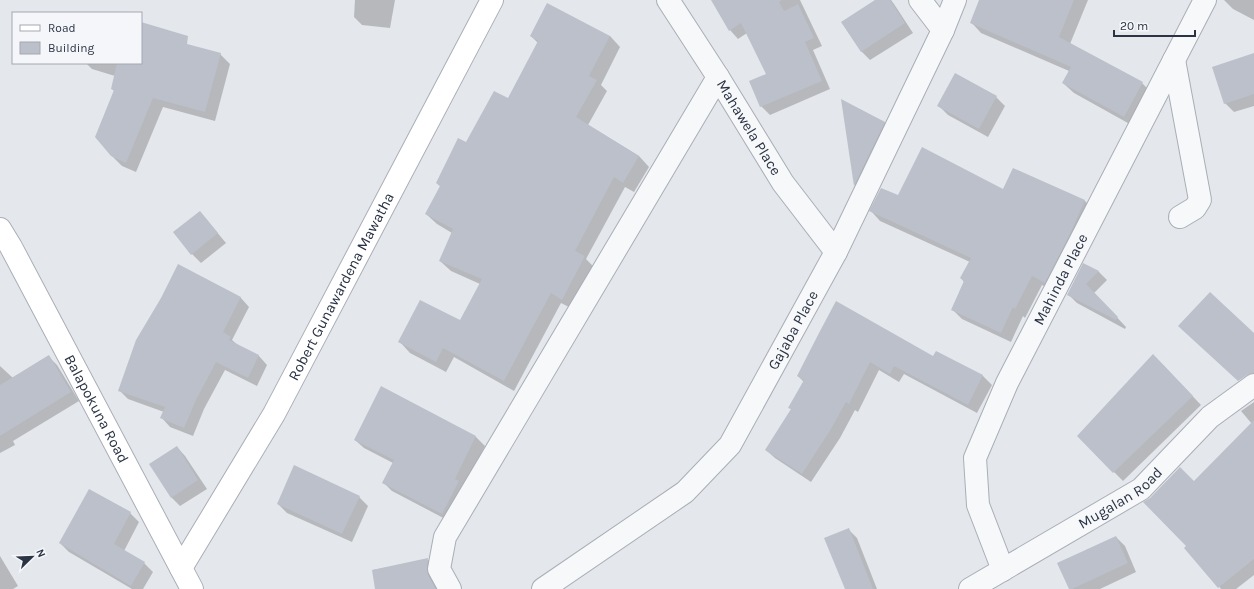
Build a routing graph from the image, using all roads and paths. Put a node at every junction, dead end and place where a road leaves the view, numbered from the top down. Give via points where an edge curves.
1 (492, 0) edge
2 (668, 0) edge
3 (920, 0) edge
4 (955, 0) edge
5 (1205, 0) edge
6 (943, 30) junction
7 (1174, 60) junction
8 (718, 77) junction
9 (1180, 217) dead end
10 (4, 245) edge
11 (836, 252) junction
12 (1254, 385) edge
13 (180, 568) junction
14 (1003, 570) junction
15 (192, 589) edge
16 (450, 589) edge
17 (543, 589) edge
18 (970, 589) edge

1 - 13 main road, Robert Gunawardena Mawatha via 274,414
2 - 8 street, Mahawela Place
3 - 6 street
4 - 6 street, Gajaba Place
5 - 7 street, Mahinda Place
6 - 11 street, Gajaba Place
7 - 9 street via 1200,200 1195,208
7 - 14 street, Mahinda Place via 1007,383 975,458 978,505
8 - 11 street, Mahawela Place via 783,183
8 - 16 street via 446,537 439,569
10 - 13 main road, Balapokuna Road
11 - 17 street, Gajaba Place via 730,446 685,492
12 - 14 street, Mugalan Road via 1210,417 1141,488
13 - 15 main road, Balapokuna Road
14 - 18 street, Mugalan Road

